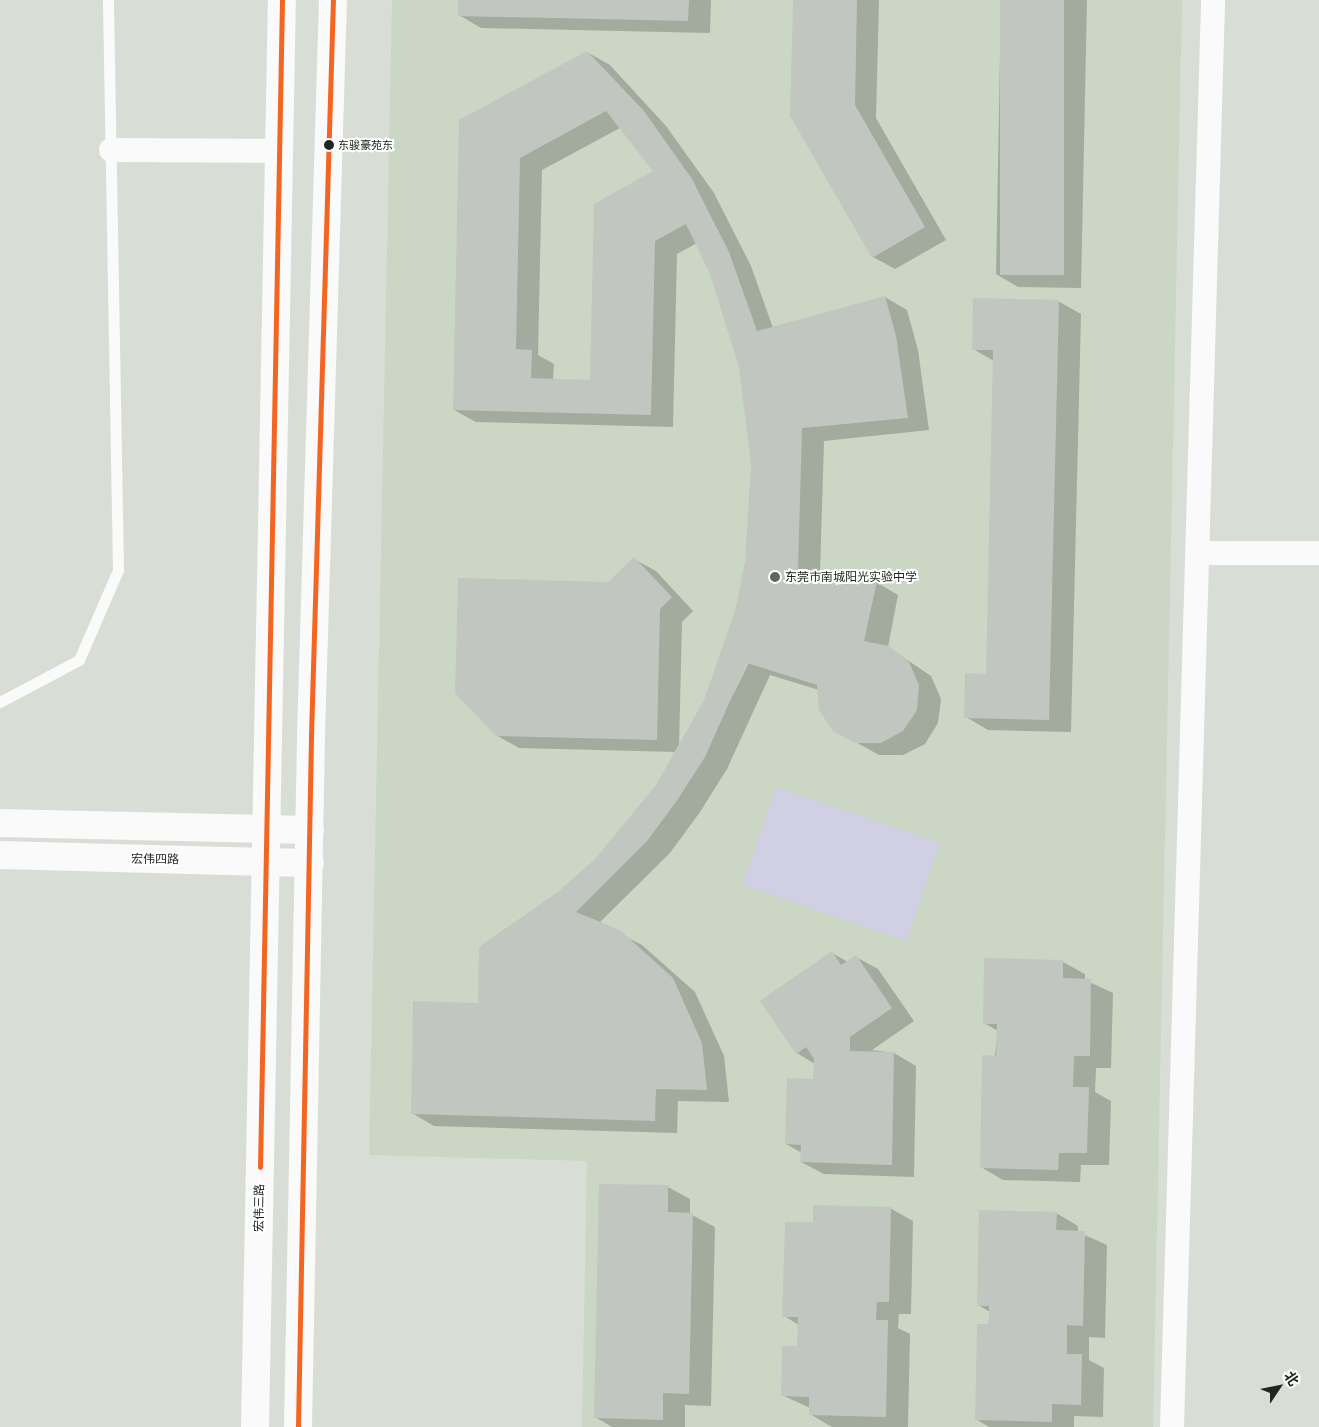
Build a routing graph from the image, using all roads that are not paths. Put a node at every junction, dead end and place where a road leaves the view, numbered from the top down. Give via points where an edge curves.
1 (108, 0) edge
2 (282, 0) edge
3 (333, 0) edge
4 (1213, 0) edge
5 (111, 150) junction
6 (278, 151) junction
7 (1199, 553) junction
8 (1319, 554) edge
9 (0, 702) edge
10 (0, 823) edge
11 (264, 829) junction
12 (310, 830) junction
13 (0, 855) edge
14 (265, 862) junction
15 (310, 863) junction
16 (255, 1427) edge
17 (298, 1427) edge
18 (1172, 1427) edge

1 - 5 lane
2 - 6 main road, 宏伟三路
3 - 12 main road
4 - 7 street
5 - 6 street
5 - 9 lane via 118,570 78,660
6 - 11 main road, 宏伟三路
7 - 8 street
7 - 18 street
10 - 11 main road
11 - 12 main road
11 - 14 main road, 宏伟三路
12 - 15 main road
13 - 14 main road, 宏伟四路
14 - 15 main road, 宏伟四路
14 - 16 main road, 宏伟三路
15 - 17 main road

